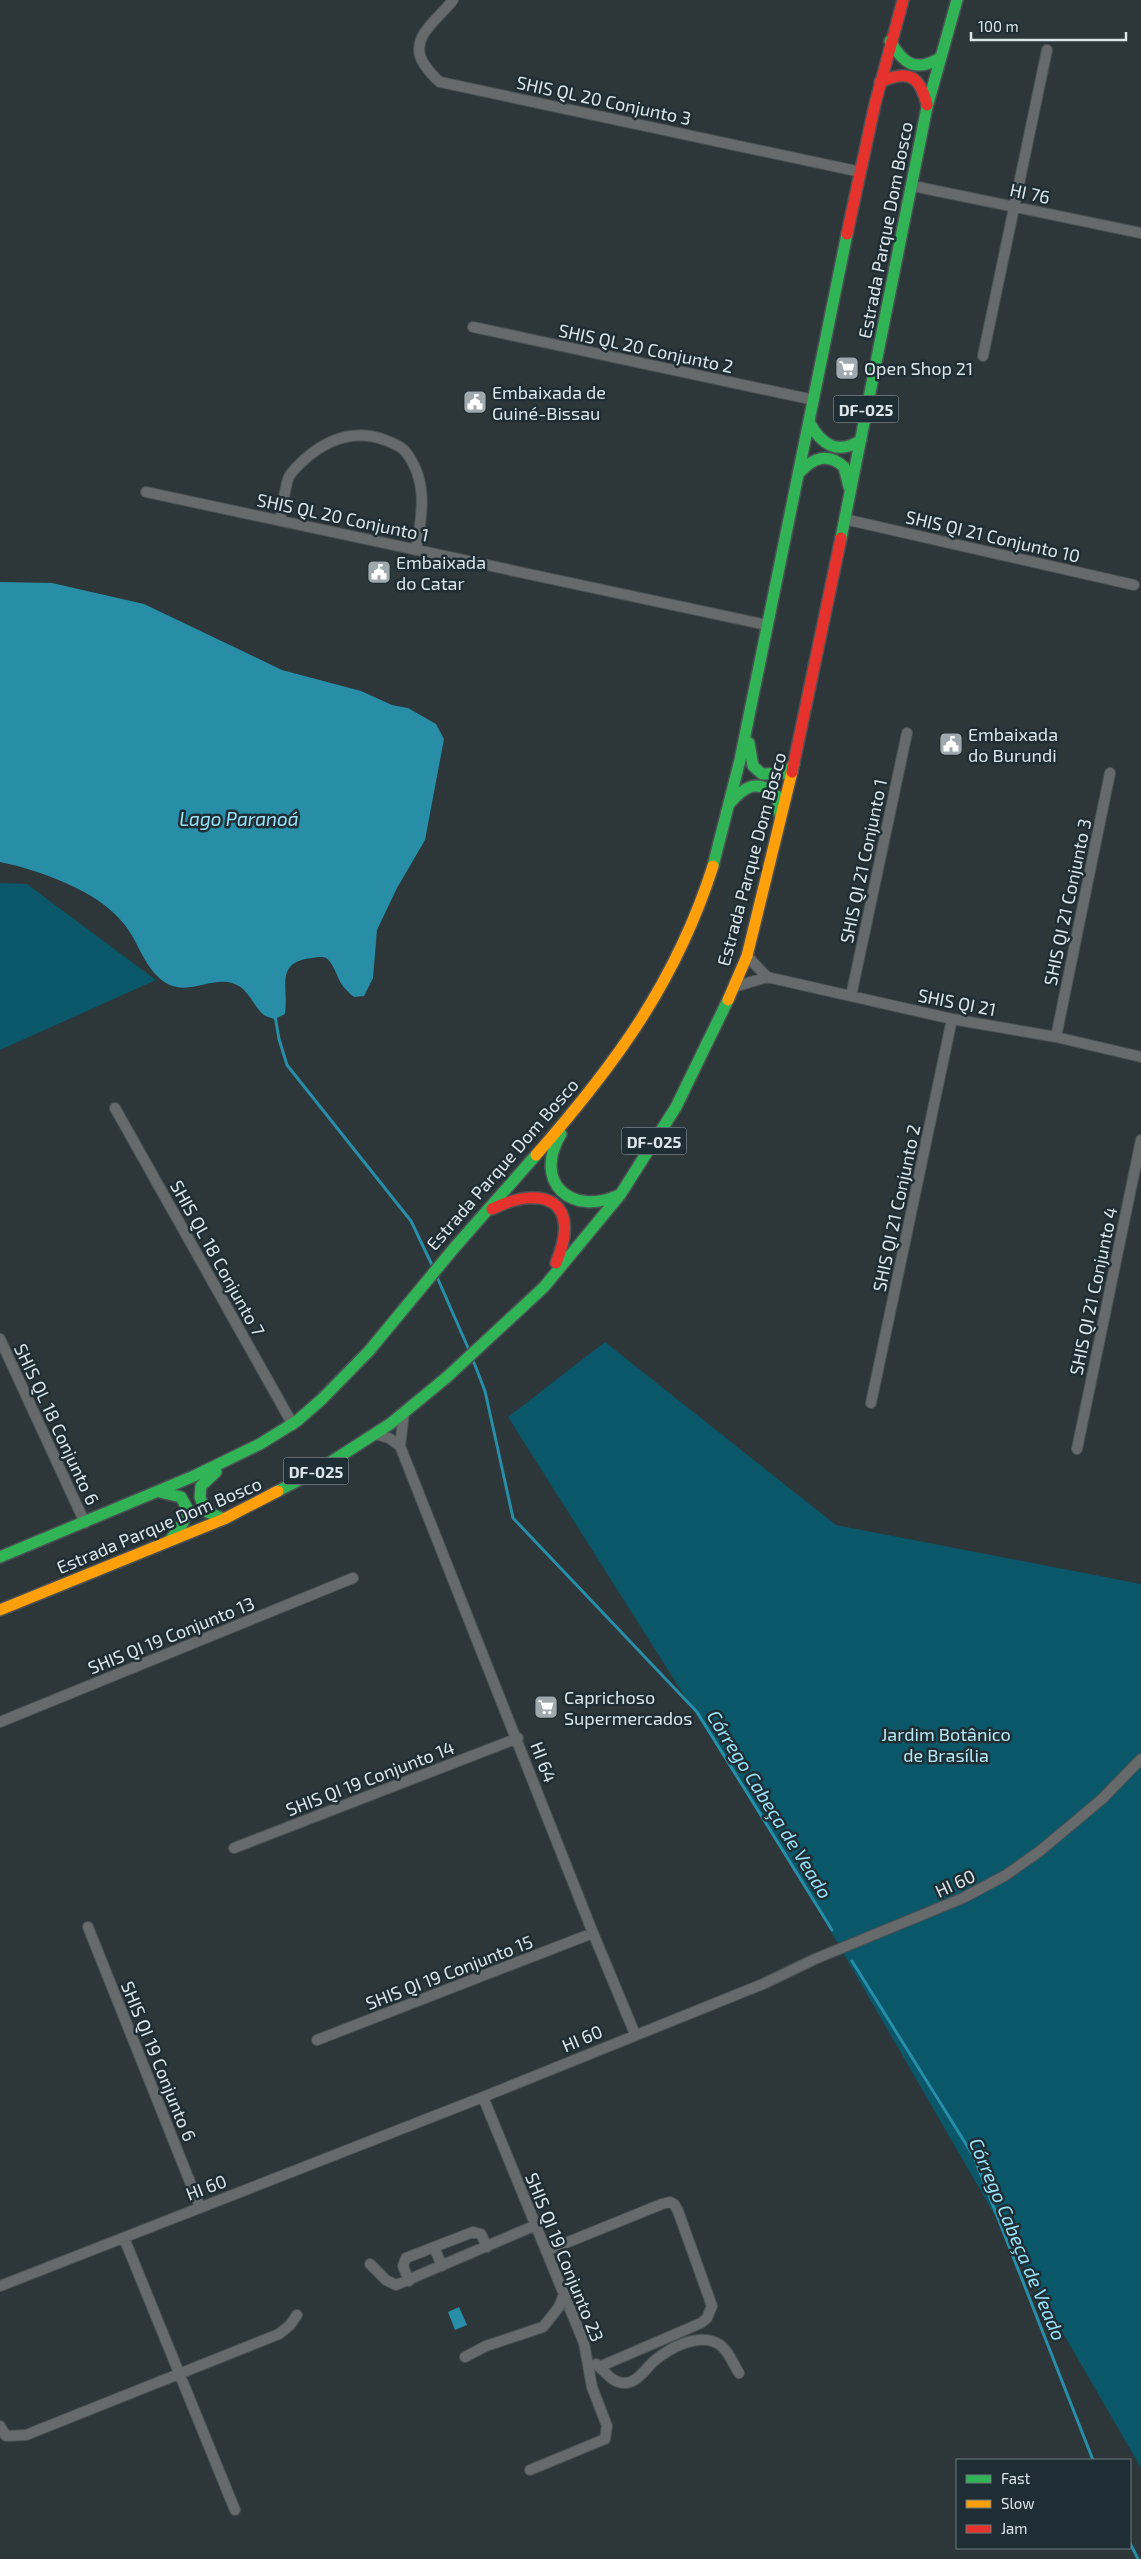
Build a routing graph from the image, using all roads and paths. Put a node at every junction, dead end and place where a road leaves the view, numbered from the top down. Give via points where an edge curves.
1 (453, 0) edge
2 (903, 0) edge
3 (957, 0) edge
4 (890, 41) junction
5 (1047, 50) dead end
6 (940, 58) junction
7 (880, 82) junction
8 (927, 107) junction
9 (861, 172) junction
10 (913, 186) junction
11 (1016, 207) junction
12 (1141, 233) edge
13 (473, 327) dead end
14 (983, 356) dead end
15 (814, 400) junction
16 (809, 422) junction
17 (861, 440) junction
18 (800, 472) junction
19 (146, 492) dead end
20 (845, 514) junction
21 (280, 520) junction
22 (416, 550) junction
23 (1134, 585) dead end
24 (767, 625) junction
25 (749, 716) junction
26 (907, 733) dead end
27 (794, 764) junction
28 (1110, 773) dead end
29 (729, 804) junction
30 (782, 819) junction
31 (747, 956) junction
32 (767, 977) junction
33 (734, 987) junction
34 (851, 996) junction
35 (952, 1019) junction
36 (1056, 1037) junction
37 (1141, 1057) edge
38 (115, 1108) dead end
39 (572, 1112) junction
40 (1141, 1140) edge
41 (620, 1195) junction
42 (484, 1214) junction
43 (544, 1287) junction
44 (0, 1339) edge
45 (871, 1403) dead end
46 (404, 1413) junction
47 (293, 1425) junction
48 (375, 1434) junction
49 (400, 1446) junction
50 (1077, 1449) dead end
51 (238, 1455) junction
52 (160, 1492) junction
53 (224, 1519) junction
54 (85, 1523) junction
55 (170, 1541) junction
56 (0, 1557) edge
57 (353, 1578) dead end
58 (0, 1610) edge
59 (1, 1719) edge
60 (518, 1738) junction
61 (1141, 1759) edge
62 (234, 1848) dead end
63 (88, 1927) dead end
64 (593, 1933) junction
65 (635, 2034) junction
66 (317, 2040) dead end
67 (483, 2097) junction
68 (200, 2207) junction
69 (536, 2225) junction
70 (124, 2238) junction
71 (434, 2247) junction
72 (487, 2247) junction
73 (546, 2251) junction
74 (370, 2264) dead end
75 (442, 2266) junction
76 (409, 2280) junction
77 (0, 2286) edge
78 (564, 2294) junction
79 (297, 2316) dead end
80 (465, 2357) dead end
81 (587, 2357) junction
82 (599, 2367) junction
83 (739, 2373) dead end
84 (178, 2374) junction
85 (0, 2426) edge
86 (530, 2470) dead end
87 (235, 2510) dead end

1 - 9 street, SHIS QL 20 Conjunto 3 via 423,34 418,45 420,58 440,82
2 - 4 main road, Estrada Parque Dom Bosco / DF-025
3 - 6 main road, Estrada Parque Dom Bosco / DF-025
4 - 6 main road via 899,57 907,63 924,66
4 - 7 main road, Estrada Parque Dom Bosco / DF-025
5 - 11 street
6 - 8 main road, Estrada Parque Dom Bosco / DF-025
7 - 8 main road via 893,75 916,80 921,84
7 - 9 main road, Estrada Parque Dom Bosco / DF-025
8 - 10 main road, Estrada Parque Dom Bosco / DF-025
9 - 15 main road, Estrada Parque Dom Bosco / DF-025
10 - 11 street, HI 76
10 - 17 main road, Estrada Parque Dom Bosco / DF-025
11 - 12 street, HI 76
11 - 14 street
13 - 15 street, SHIS QL 20 Conjunto 2
15 - 16 main road, Estrada Parque Dom Bosco / DF-025
16 - 17 main road via 817,438 826,444 848,446
16 - 18 main road, Estrada Parque Dom Bosco / DF-025
17 - 20 main road, Estrada Parque Dom Bosco / DF-025
18 - 20 main road via 809,461 817,458 841,462 847,470 849,488
18 - 24 main road, Estrada Parque Dom Bosco / DF-025
19 - 21 street, SHIS QL 20 Conjunto 1
20 - 23 street, SHIS QI 21 Conjunto 10
20 - 27 main road, Estrada Parque Dom Bosco / DF-025
21 - 22 street, SHIS QL 20 Conjunto 1
21 - 22 street via 288,480 312,453 338,438 364,435 379,438 404,450 417,473 424,504
22 - 24 street, SHIS QL 20 Conjunto 1
24 - 25 main road, Estrada Parque Dom Bosco / DF-025
25 - 27 main road via 748,758 754,769 780,775 790,771
25 - 29 main road, Estrada Parque Dom Bosco / DF-025
26 - 34 street, SHIS QI 21 Conjunto 1
27 - 30 main road, Estrada Parque Dom Bosco / DF-025
28 - 36 street, SHIS QI 21 Conjunto 3
29 - 30 main road via 742,788 763,787 778,796
29 - 39 main road, Estrada Parque Dom Bosco / DF-025 via 716,855 670,972 626,1043
30 - 31 main road, Estrada Parque Dom Bosco / DF-025
31 - 32 street
31 - 33 main road, Estrada Parque Dom Bosco / DF-025
32 - 33 street, SHIS QI 21
32 - 34 street, SHIS QI 21
33 - 41 main road, Estrada Parque Dom Bosco / DF-025 via 676,1107
34 - 35 street, SHIS QI 21
35 - 36 street, SHIS QI 21
35 - 45 street, SHIS QI 21 Conjunto 2
36 - 37 street, SHIS QI 21
38 - 47 street, SHIS QL 18 Conjunto 7
39 - 41 main road via 570,1121 552,1148 552,1171 556,1183 569,1198 583,1202 602,1202
39 - 42 main road, Estrada Parque Dom Bosco / DF-025
40 - 50 street, SHIS QI 21 Conjunto 4
41 - 43 main road, Estrada Parque Dom Bosco / DF-025
42 - 43 main road via 515,1197 548,1198 559,1209 568,1232 564,1249
42 - 47 main road, Estrada Parque Dom Bosco / DF-025 via 342,1381
43 - 46 main road, Estrada Parque Dom Bosco / DF-025
44 - 54 street, SHIS QL 18 Conjunto 6
46 - 48 main road, Estrada Parque Dom Bosco / DF-025
46 - 49 street, HI 64
47 - 51 main road, Estrada Parque Dom Bosco / DF-025
48 - 49 street
48 - 53 main road, Estrada Parque Dom Bosco / DF-025 via 281,1491
49 - 60 street, HI 64
51 - 52 main road, Estrada Parque Dom Bosco / DF-025
51 - 53 main road via 201,1486 205,1511
52 - 54 main road, Estrada Parque Dom Bosco / DF-025
52 - 55 main road via 177,1494 187,1507 183,1526
53 - 55 main road, Estrada Parque Dom Bosco / DF-025
54 - 56 main road, Estrada Parque Dom Bosco / DF-025
55 - 58 main road, Estrada Parque Dom Bosco / DF-025
57 - 59 street, SHIS QI 19 Conjunto 13
60 - 62 street, SHIS QI 19 Conjunto 14
60 - 64 street, HI 64
61 - 65 street, HI 60 via 1102,1799 1040,1850 982,1889 763,1984
63 - 68 street, SHIS QI 19 Conjunto 6
64 - 65 street, HI 64
64 - 66 street, SHIS QI 19 Conjunto 15
65 - 67 street, HI 60
67 - 68 street, HI 60
67 - 69 street, SHIS QI 19 Conjunto 23
68 - 70 street, HI 60
69 - 72 street
69 - 73 street, SHIS QI 19 Conjunto 23
70 - 77 street, HI 60
70 - 84 street
71 - 72 street via 476,2232 481,2234
71 - 75 street
71 - 76 street via 404,2260
72 - 75 street
73 - 78 street, SHIS QI 19 Conjunto 23
73 - 82 street via 662,2204 670,2202 678,2211 712,2306 711,2312 701,2323
74 - 76 street via 391,2284
75 - 76 street
78 - 80 street via 560,2306 543,2327 486,2346
78 - 81 street, SHIS QI 19 Conjunto 23
79 - 84 street via 279,2334
81 - 82 street
81 - 86 street, SHIS QI 19 Conjunto 23 via 588,2373 605,2420 607,2436
82 - 83 street via 612,2380 625,2383 632,2381 663,2354 686,2342 710,2341 726,2351
84 - 85 street via 26,2435 6,2436
84 - 87 street

